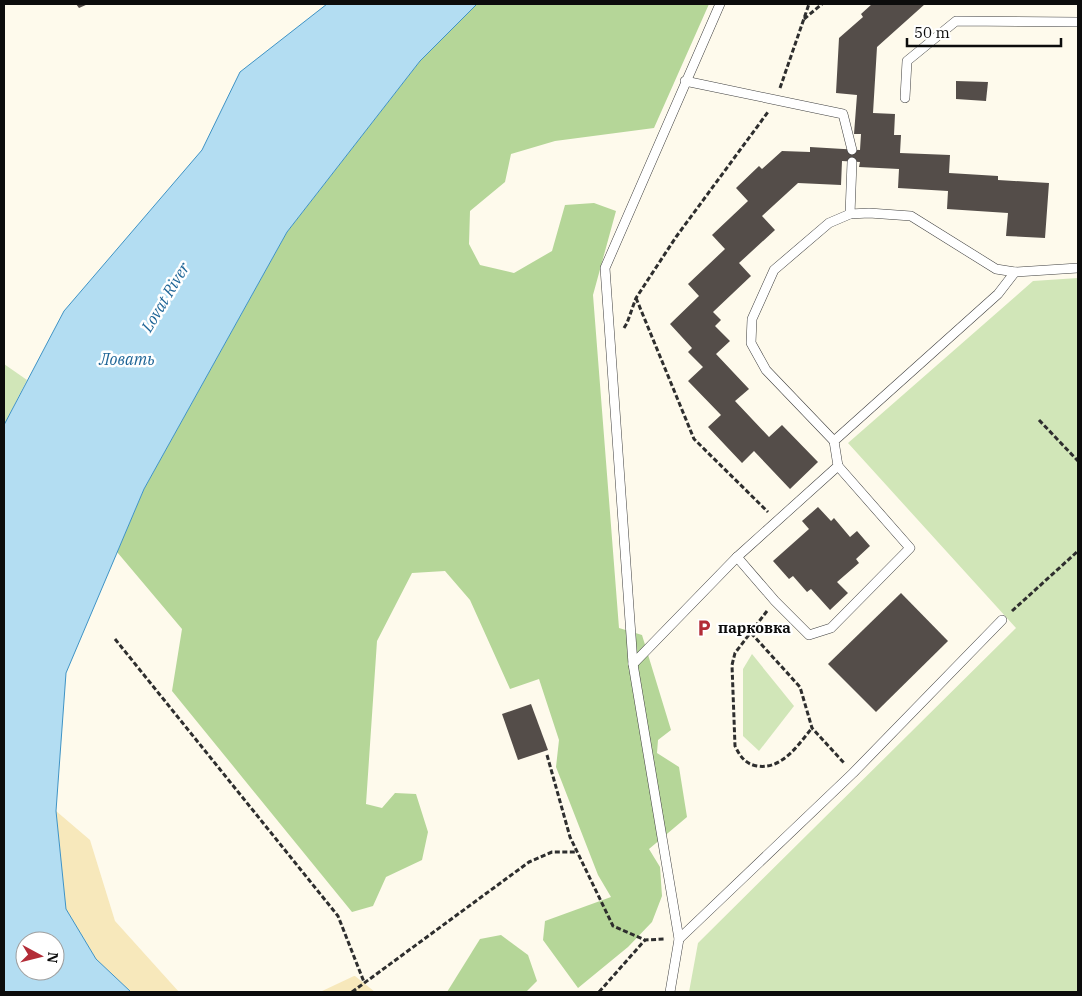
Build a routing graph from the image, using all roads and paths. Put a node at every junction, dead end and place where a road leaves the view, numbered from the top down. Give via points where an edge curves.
1 (720, 4) edge
2 (809, 4) edge
3 (822, 4) edge
4 (804, 19) junction
5 (1078, 22) edge
6 (685, 81) junction
7 (905, 98) dead end
8 (775, 101) junction
9 (852, 150) dead end
10 (852, 162) dead end
11 (850, 214) junction
12 (1078, 268) edge
13 (1015, 272) junction
14 (636, 298) junction
15 (611, 349) junction
16 (1038, 420) dead end
17 (834, 441) junction
18 (1078, 461) edge
19 (838, 466) junction
20 (777, 521) junction
21 (1078, 551) edge
22 (737, 557) junction
23 (775, 601) junction
24 (1002, 620) joint
25 (751, 633) junction
26 (115, 638) dead end
27 (633, 664) junction
28 (812, 728) junction
29 (547, 755) dead end
30 (853, 773) junction
31 (577, 852) junction
32 (679, 939) junction
33 (644, 940) junction
34 (364, 982) junction
35 (352, 992) edge
36 (598, 992) edge
37 (670, 992) edge

1 - 6 lane
2 - 4 path
3 - 4 path
4 - 8 path
5 - 7 lane via 956,21 907,61
6 - 8 lane
6 - 15 lane via 605,268
8 - 9 lane via 843,114
8 - 14 path via 676,236
10 - 11 lane
11 - 13 lane via 911,216 996,269
11 - 17 lane via 829,223 774,270 752,319 751,344 766,370
12 - 13 lane
13 - 17 lane via 998,294
14 - 15 path via 628,323
14 - 20 path via 694,439
15 - 27 lane
16 - 18 path
17 - 19 lane
19 - 20 lane
19 - 23 lane via 910,548 831,628 810,635
20 - 22 lane
21 - 24 path
22 - 23 lane
22 - 27 lane
23 - 25 path
24 - 30 lane
25 - 28 path via 800,687
25 - 28 path via 735,653 732,665 735,746 740,756 750,765 778,764
26 - 34 path via 338,916
27 - 32 lane
28 - 30 path
29 - 31 path
30 - 32 lane
31 - 33 path via 613,926
31 - 34 path via 552,852 529,862
32 - 33 path
32 - 37 lane
33 - 36 path
34 - 35 path

